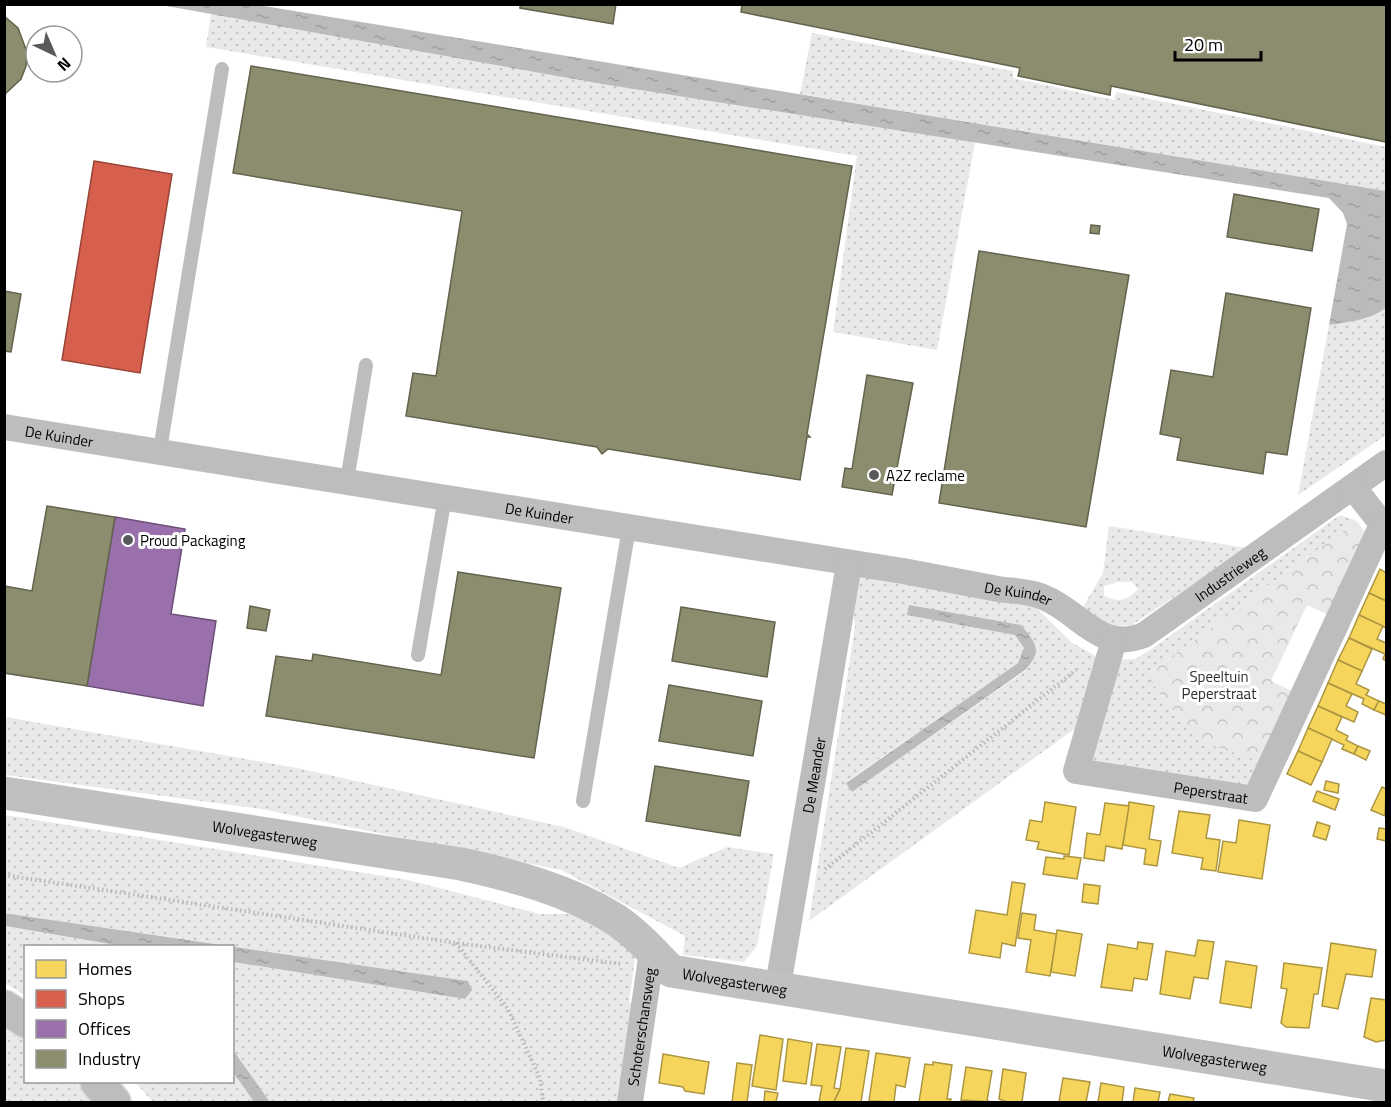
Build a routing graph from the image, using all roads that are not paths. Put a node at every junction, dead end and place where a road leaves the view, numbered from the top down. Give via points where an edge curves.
1 (222, 69) dead end
2 (366, 365) dead end
3 (4, 427) edge
4 (160, 450) junction
5 (1386, 463) edge
6 (347, 481) junction
7 (1353, 487) junction
8 (445, 497) junction
9 (1384, 527) edge
10 (629, 528) junction
11 (849, 564) junction
12 (1114, 640) junction
13 (418, 655) dead end
14 (4, 793) edge
15 (583, 801) dead end
16 (651, 960) junction
17 (778, 986) junction
18 (4, 1007) edge
19 (24, 1020) edge
20 (98, 1083) edge
21 (1386, 1086) edge
22 (114, 1102) edge
23 (630, 1102) edge

1 - 4 lane
2 - 6 lane
3 - 4 street, De Kuinder
4 - 6 street, De Kuinder
5 - 7 street, Industrieweg
6 - 8 street, De Kuinder
7 - 9 street, Peperstraat
7 - 12 street, Industrieweg via 1144,635 1129,641
8 - 10 street, De Kuinder
8 - 13 lane
9 - 12 street, Peperstraat via 1255,799 1076,771
10 - 11 street, De Kuinder
10 - 15 lane
11 - 12 street, De Kuinder via 1042,596 1069,610 1085,626
11 - 17 street, De Meander
14 - 16 street, Wolvegasterweg via 484,869 580,901 623,925
16 - 17 street, Wolvegasterweg via 671,970
16 - 23 street, Schoterschansweg
17 - 21 street, Wolvegasterweg
18 - 19 highway
20 - 22 highway

